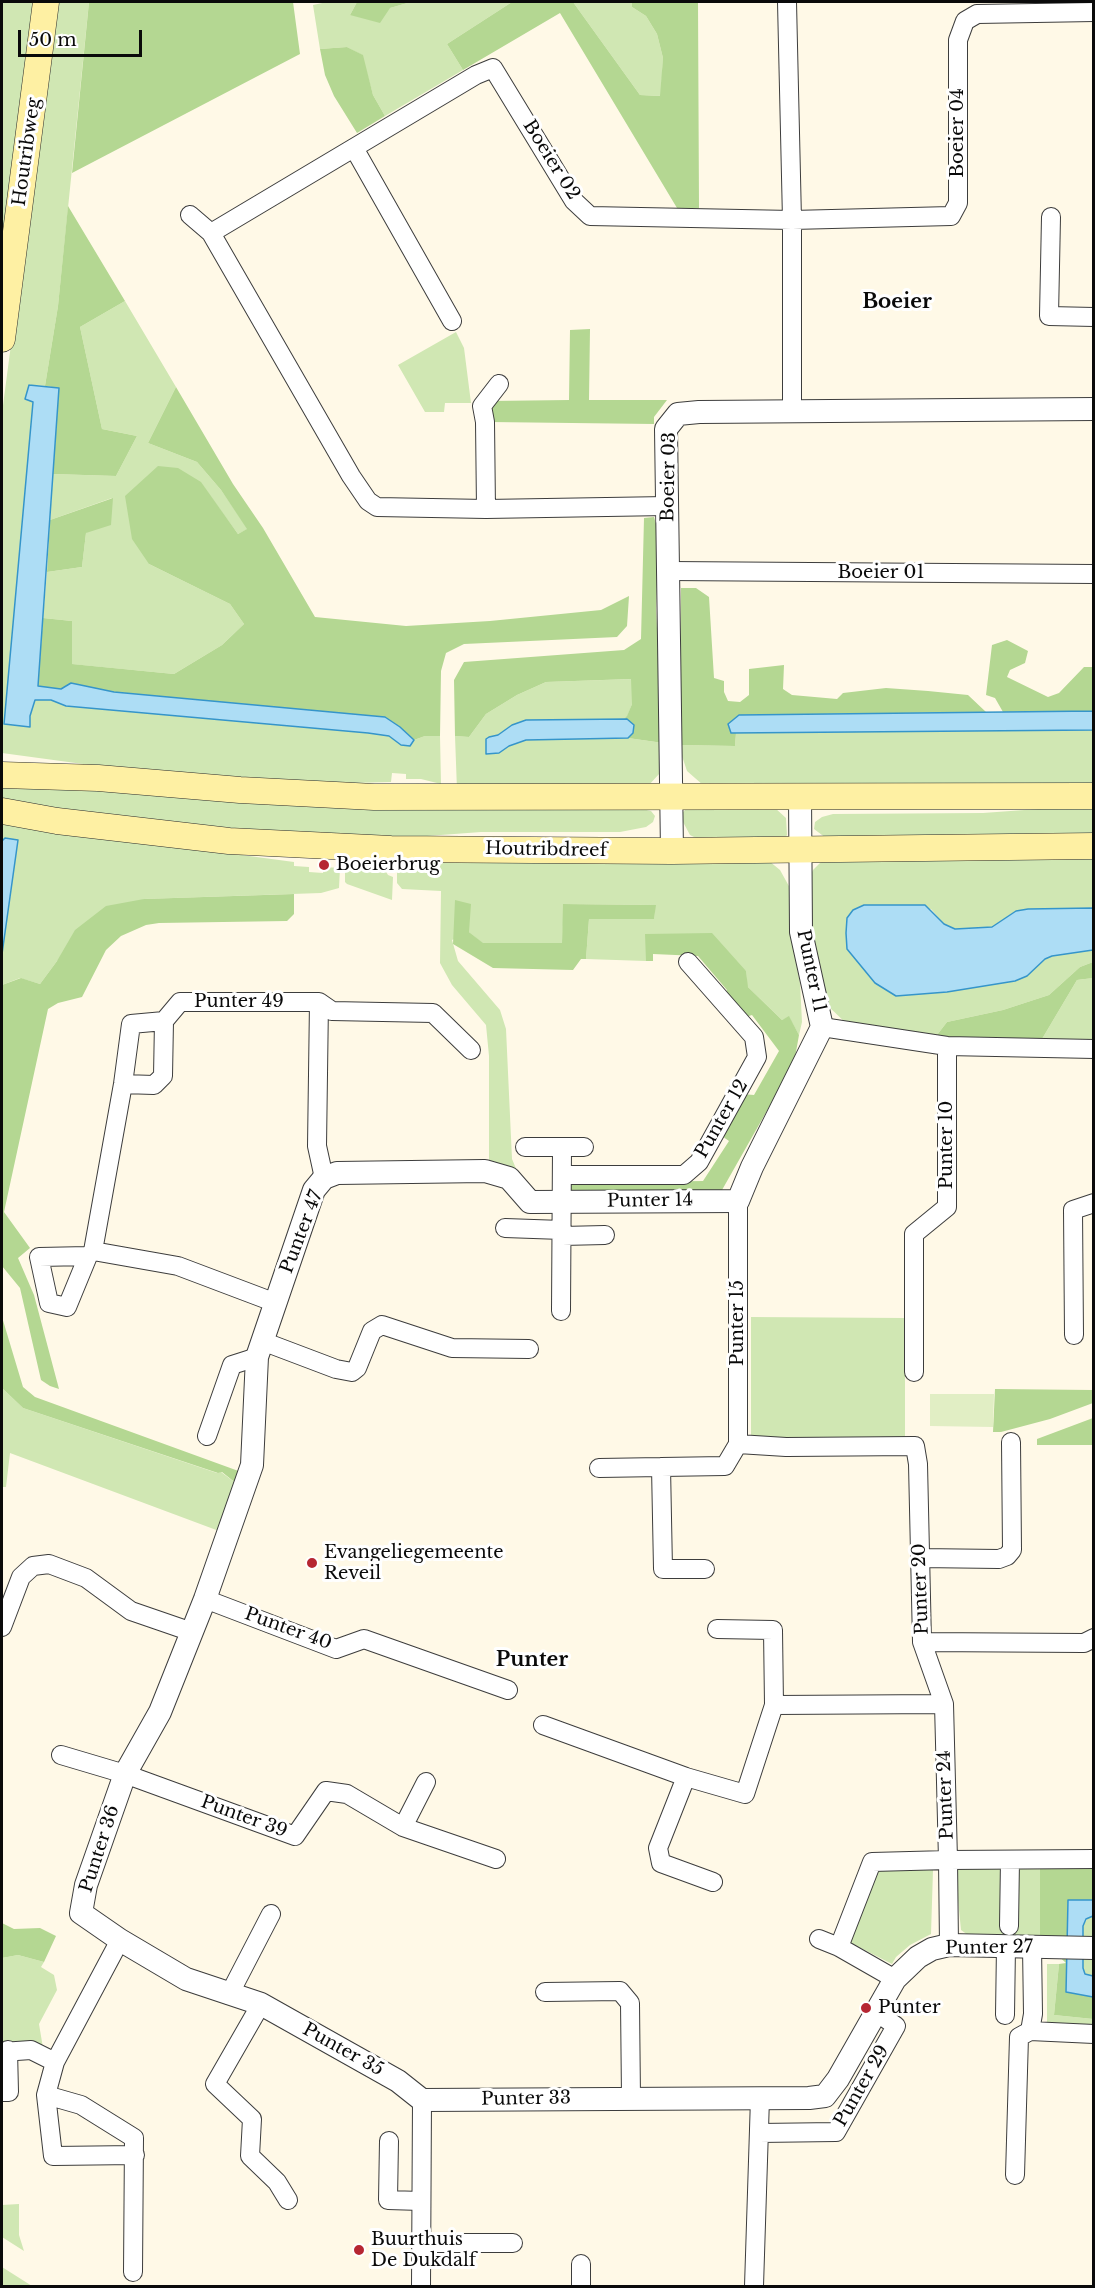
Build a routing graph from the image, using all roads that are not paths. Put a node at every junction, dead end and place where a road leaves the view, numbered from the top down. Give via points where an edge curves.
1 (46, 2) edge
2 (787, 2) edge
3 (1094, 12) edge
4 (354, 148) junction
5 (190, 215) dead end
6 (1051, 217) dead end
7 (792, 220) junction
8 (210, 233) junction
9 (1094, 316) edge
10 (452, 321) dead end
11 (2, 339) edge
12 (499, 384) dead end
13 (1094, 409) edge
14 (792, 411) junction
15 (667, 507) junction
16 (486, 509) junction
17 (669, 572) junction
18 (1094, 574) edge
19 (2, 759) edge
20 (2, 775) edge
21 (98, 778) junction
22 (671, 795) junction
23 (800, 795) junction
24 (1094, 796) edge
25 (2, 812) edge
26 (1094, 846) edge
27 (799, 849) junction
28 (672, 851) junction
29 (688, 962) dead end
30 (319, 1002) junction
31 (164, 1021) junction
32 (822, 1027) junction
33 (946, 1046) junction
34 (1094, 1049) edge
35 (471, 1050) dead end
36 (123, 1084) junction
37 (525, 1147) dead end
38 (584, 1147) dead end
39 (562, 1148) junction
40 (562, 1175) junction
41 (324, 1178) junction
42 (738, 1201) junction
43 (530, 1202) joint
44 (562, 1202) junction
45 (1094, 1203) edge
46 (505, 1228) dead end
47 (562, 1233) junction
48 (605, 1235) dead end
49 (276, 1303) junction
50 (561, 1311) dead end
51 (1074, 1335) dead end
52 (260, 1349) junction
53 (529, 1349) dead end
54 (914, 1372) dead end
55 (207, 1436) dead end
56 (1011, 1442) dead end
57 (738, 1444) junction
58 (599, 1467) dead end
59 (661, 1467) junction
60 (920, 1558) junction
61 (705, 1569) dead end
62 (204, 1599) junction
63 (2, 1626) edge
64 (717, 1629) dead end
65 (192, 1632) junction
66 (1094, 1638) edge
67 (922, 1642) junction
68 (508, 1690) dead end
69 (944, 1704) junction
70 (774, 1705) junction
71 (543, 1725) dead end
72 (61, 1755) dead end
73 (125, 1774) junction
74 (686, 1777) junction
75 (426, 1782) dead end
76 (403, 1827) junction
77 (496, 1859) dead end
78 (1094, 1859) edge
79 (948, 1860) junction
80 (1010, 1860) junction
81 (712, 1882) dead end
82 (271, 1914) dead end
83 (1007, 1936) junction
84 (819, 1939) dead end
85 (120, 1940) junction
86 (949, 1946) junction
87 (838, 1947) junction
88 (1032, 1947) junction
89 (1092, 1948) edge
90 (896, 1979) junction
91 (545, 1992) dead end
92 (229, 1995) junction
93 (261, 2004) junction
94 (876, 2012) junction
95 (1005, 2015) dead end
96 (1030, 2031) junction
97 (1094, 2034) edge
98 (5, 2051) edge
99 (55, 2062) junction
100 (2, 2092) edge
101 (46, 2095) junction
102 (631, 2098) junction
103 (760, 2098) junction
104 (422, 2100) junction
105 (759, 2133) junction
106 (389, 2141) dead end
107 (135, 2155) junction
108 (1015, 2175) dead end
109 (288, 2200) dead end
110 (421, 2201) junction
111 (420, 2243) junction
112 (513, 2243) dead end
113 (582, 2264) dead end
114 (133, 2272) dead end
115 (421, 2286) edge
116 (581, 2286) edge
117 (754, 2286) edge

1 - 11 main road, Houtribweg
2 - 7 street
3 - 7 street, Boeier 04 via 977,14 965,21 958,40 958,203 951,216
4 - 7 street, Boeier 02 via 493,68 574,201 590,216
4 - 8 street, Boeier 02
4 - 10 street
5 - 8 street
6 - 9 street via 1049,316
7 - 14 street
8 - 16 street via 368,501 377,507
12 - 16 street via 482,406
13 - 14 street, Boeier 03
14 - 15 street, Boeier 03 via 678,414 666,429
15 - 16 street
15 - 17 street, Boeier 03
17 - 18 street, Boeier 01
17 - 22 street, Boeier 03
19 - 21 main road via 79,770
20 - 21 main road
21 - 22 main road via 374,797
22 - 23 main road
22 - 28 street, Boeier 03
23 - 24 main road
23 - 27 street, Punter 11
25 - 28 main road, Houtribdreef via 230,841 391,849
26 - 27 main road, Houtribdreef
27 - 28 main road, Houtribdreef
27 - 32 street, Punter 11 via 801,932
29 - 40 street, Punter 12 via 754,1037 757,1057 699,1162 684,1175
30 - 31 street, Punter 49 via 180,1002
30 - 35 street, Punter 49 via 332,1011 433,1013
30 - 41 street via 316,1146
31 - 36 street via 131,1024
31 - 36 street via 163,1076 154,1085
32 - 33 street
32 - 42 street, Punter 11
33 - 34 street
33 - 54 street, Punter 10 via 947,1207 914,1234
36 - 49 street via 91,1254 178,1266
37 - 39 street
38 - 39 street
39 - 40 street
40 - 44 street
41 - 43 street, Punter 47 via 337,1173 485,1171 509,1178
41 - 49 street, Punter 47 via 314,1190
42 - 44 street, Punter 14
42 - 57 street, Punter 15
43 - 44 street, Punter 14
44 - 47 street
45 - 51 street via 1073,1210
46 - 47 street
47 - 48 street, Punter 14
47 - 50 street
49 - 52 street, Punter 47
52 - 53 street via 352,1372 372,1331 382,1325 452,1348
52 - 55 street via 231,1365
52 - 62 street, Punter 47 via 252,1465
56 - 60 street via 1012,1550 999,1559
57 - 59 street via 725,1466
57 - 60 street, Punter 20 via 915,1446
58 - 59 street
59 - 61 street via 663,1569
60 - 67 street, Punter 20
62 - 65 street
62 - 68 street, Punter 40 via 336,1649 364,1639
63 - 65 street via 21,1577 33,1566 49,1564 86,1578 131,1611
64 - 70 street via 773,1630
65 - 73 street via 160,1712
66 - 67 street via 1084,1643
67 - 69 street, Punter 20
69 - 70 street
69 - 79 street, Punter 24
70 - 74 street via 745,1794
71 - 74 street
72 - 73 street, Punter 39
73 - 76 street, Punter 39 via 295,1836 326,1791 347,1794
73 - 85 street, Punter 36 via 86,1885 81,1913
74 - 81 street via 658,1848 661,1863
75 - 76 street
76 - 77 street, Punter 39
78 - 80 street, Punter 24
79 - 80 street, Punter 24
79 - 86 street
79 - 87 street via 872,1862
80 - 83 street
82 - 92 street
83 - 86 street, Punter 27
83 - 88 street, Punter 27
83 - 95 street
84 - 87 street
85 - 92 street, Punter 36 via 186,1979
85 - 99 street
86 - 90 street, Punter 27 via 918,1957
87 - 90 street
88 - 89 street, Punter 27
88 - 96 street
90 - 94 street, Punter 27
91 - 102 street via 620,1991 630,2003
92 - 93 street, Punter 35
93 - 104 street, Punter 35 via 398,2081
93 - 109 street via 215,2084 252,2119 250,2156 277,2182
94 - 103 street, Punter 27 via 825,2096
94 - 105 street, Punter 29 via 896,2026 836,2132
96 - 97 street
96 - 108 street via 1019,2037
98 - 99 street via 31,2050
98 - 100 street via 9,2092
99 - 101 street
101 - 107 street via 81,2105 134,2138
101 - 107 street via 53,2156
102 - 103 street, Punter 33
102 - 104 street, Punter 33
103 - 105 street
104 - 110 street
105 - 117 street
106 - 110 street via 388,2200
107 - 114 street
110 - 111 street
111 - 112 street
111 - 115 street
113 - 116 street

